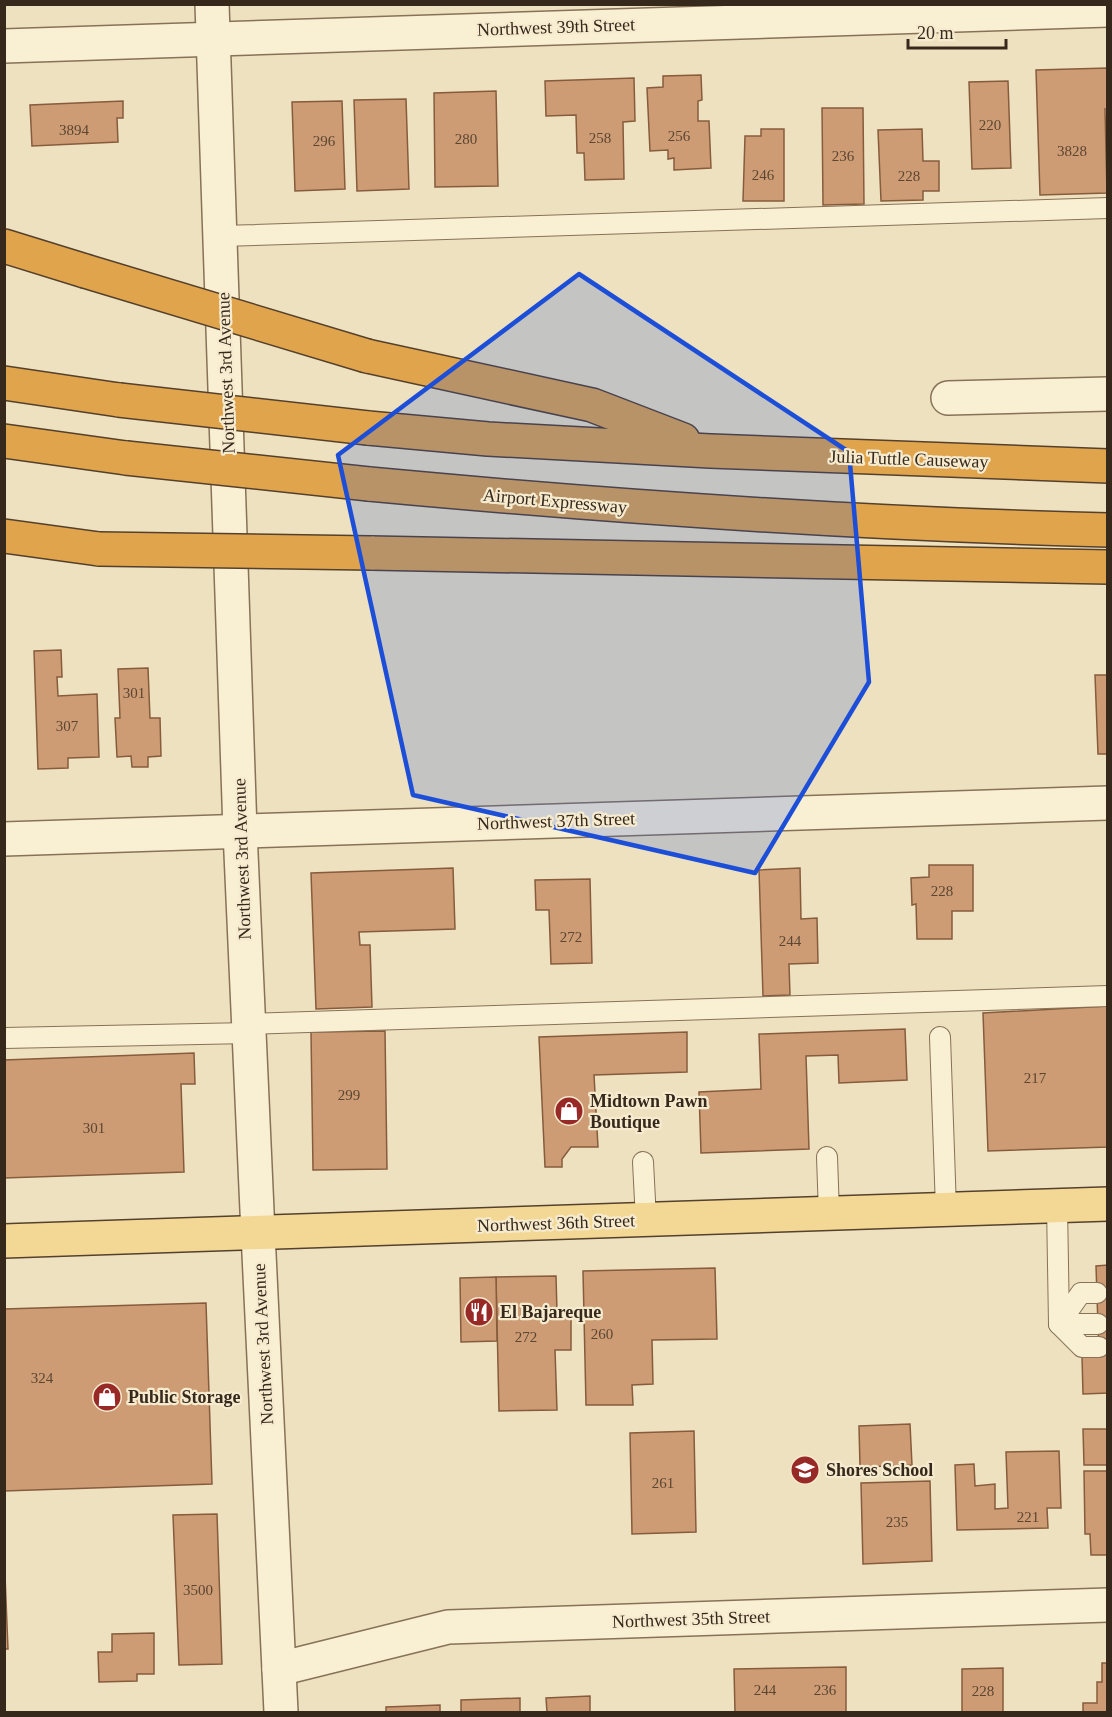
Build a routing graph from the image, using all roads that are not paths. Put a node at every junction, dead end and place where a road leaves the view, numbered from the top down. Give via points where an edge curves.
1 (212, 4) edge
2 (1107, 10) edge
3 (213, 38) junction
4 (4, 46) edge
5 (1107, 208) edge
6 (221, 236) junction
7 (4, 246) edge
8 (4, 383) edge
9 (1107, 394) edge
10 (948, 398) dead end
11 (4, 441) edge
12 (710, 451) junction
13 (1097, 466) edge
14 (1095, 530) edge
15 (4, 536) edge
16 (99, 549) junction
17 (4, 552) edge
18 (1096, 566) edge
19 (1107, 803) edge
20 (240, 831) junction
21 (4, 839) edge
22 (1107, 996) edge
23 (249, 1029) junction
24 (940, 1037) dead end
25 (4, 1038) edge
26 (828, 1157) dead end
27 (643, 1162) dead end
28 (1107, 1203) edge
29 (1057, 1205) junction
30 (946, 1209) junction
31 (830, 1213) junction
32 (646, 1220) junction
33 (258, 1233) junction
34 (4, 1241) edge
35 (1097, 1293) dead end
36 (1059, 1324) junction
37 (1098, 1324) dead end
38 (1099, 1347) dead end
39 (1107, 1605) edge
40 (279, 1669) junction
41 (281, 1713) edge

1 - 3 street, Northwest 3rd Avenue
2 - 3 street, Northwest 39th Street
3 - 4 street, Northwest 39th Street
3 - 6 street, Northwest 3rd Avenue
5 - 6 lane
6 - 20 street, Northwest 3rd Avenue
7 - 12 highway, bridge via 366,356 592,405
8 - 12 highway, bridge via 368,429
9 - 10 street
11 - 14 highway, Airport Expressway, bridge via 369,484 700,512
12 - 13 highway, Julia Tuttle Causeway
15 - 16 highway
16 - 17 highway
16 - 18 highway, bridge
19 - 20 street, Northwest 37th Street
20 - 21 street, Northwest 37th Street
20 - 23 street, Northwest 3rd Avenue
22 - 23 lane
23 - 25 lane
23 - 33 street, Northwest 3rd Avenue
24 - 30 lane
26 - 31 lane
27 - 32 lane
28 - 29 main road, Northwest 36th Street
29 - 30 main road, Northwest 36th Street
29 - 36 lane
30 - 31 main road, Northwest 36th Street
31 - 32 main road, Northwest 36th Street
32 - 33 main road, Northwest 36th Street
33 - 34 main road, Northwest 36th Street
33 - 40 street, Northwest 3rd Avenue
35 - 36 lane via 1081,1293
36 - 37 lane
36 - 38 lane via 1082,1347
39 - 40 street, Northwest 35th Street via 448,1628
40 - 41 street, Northwest 3rd Avenue

